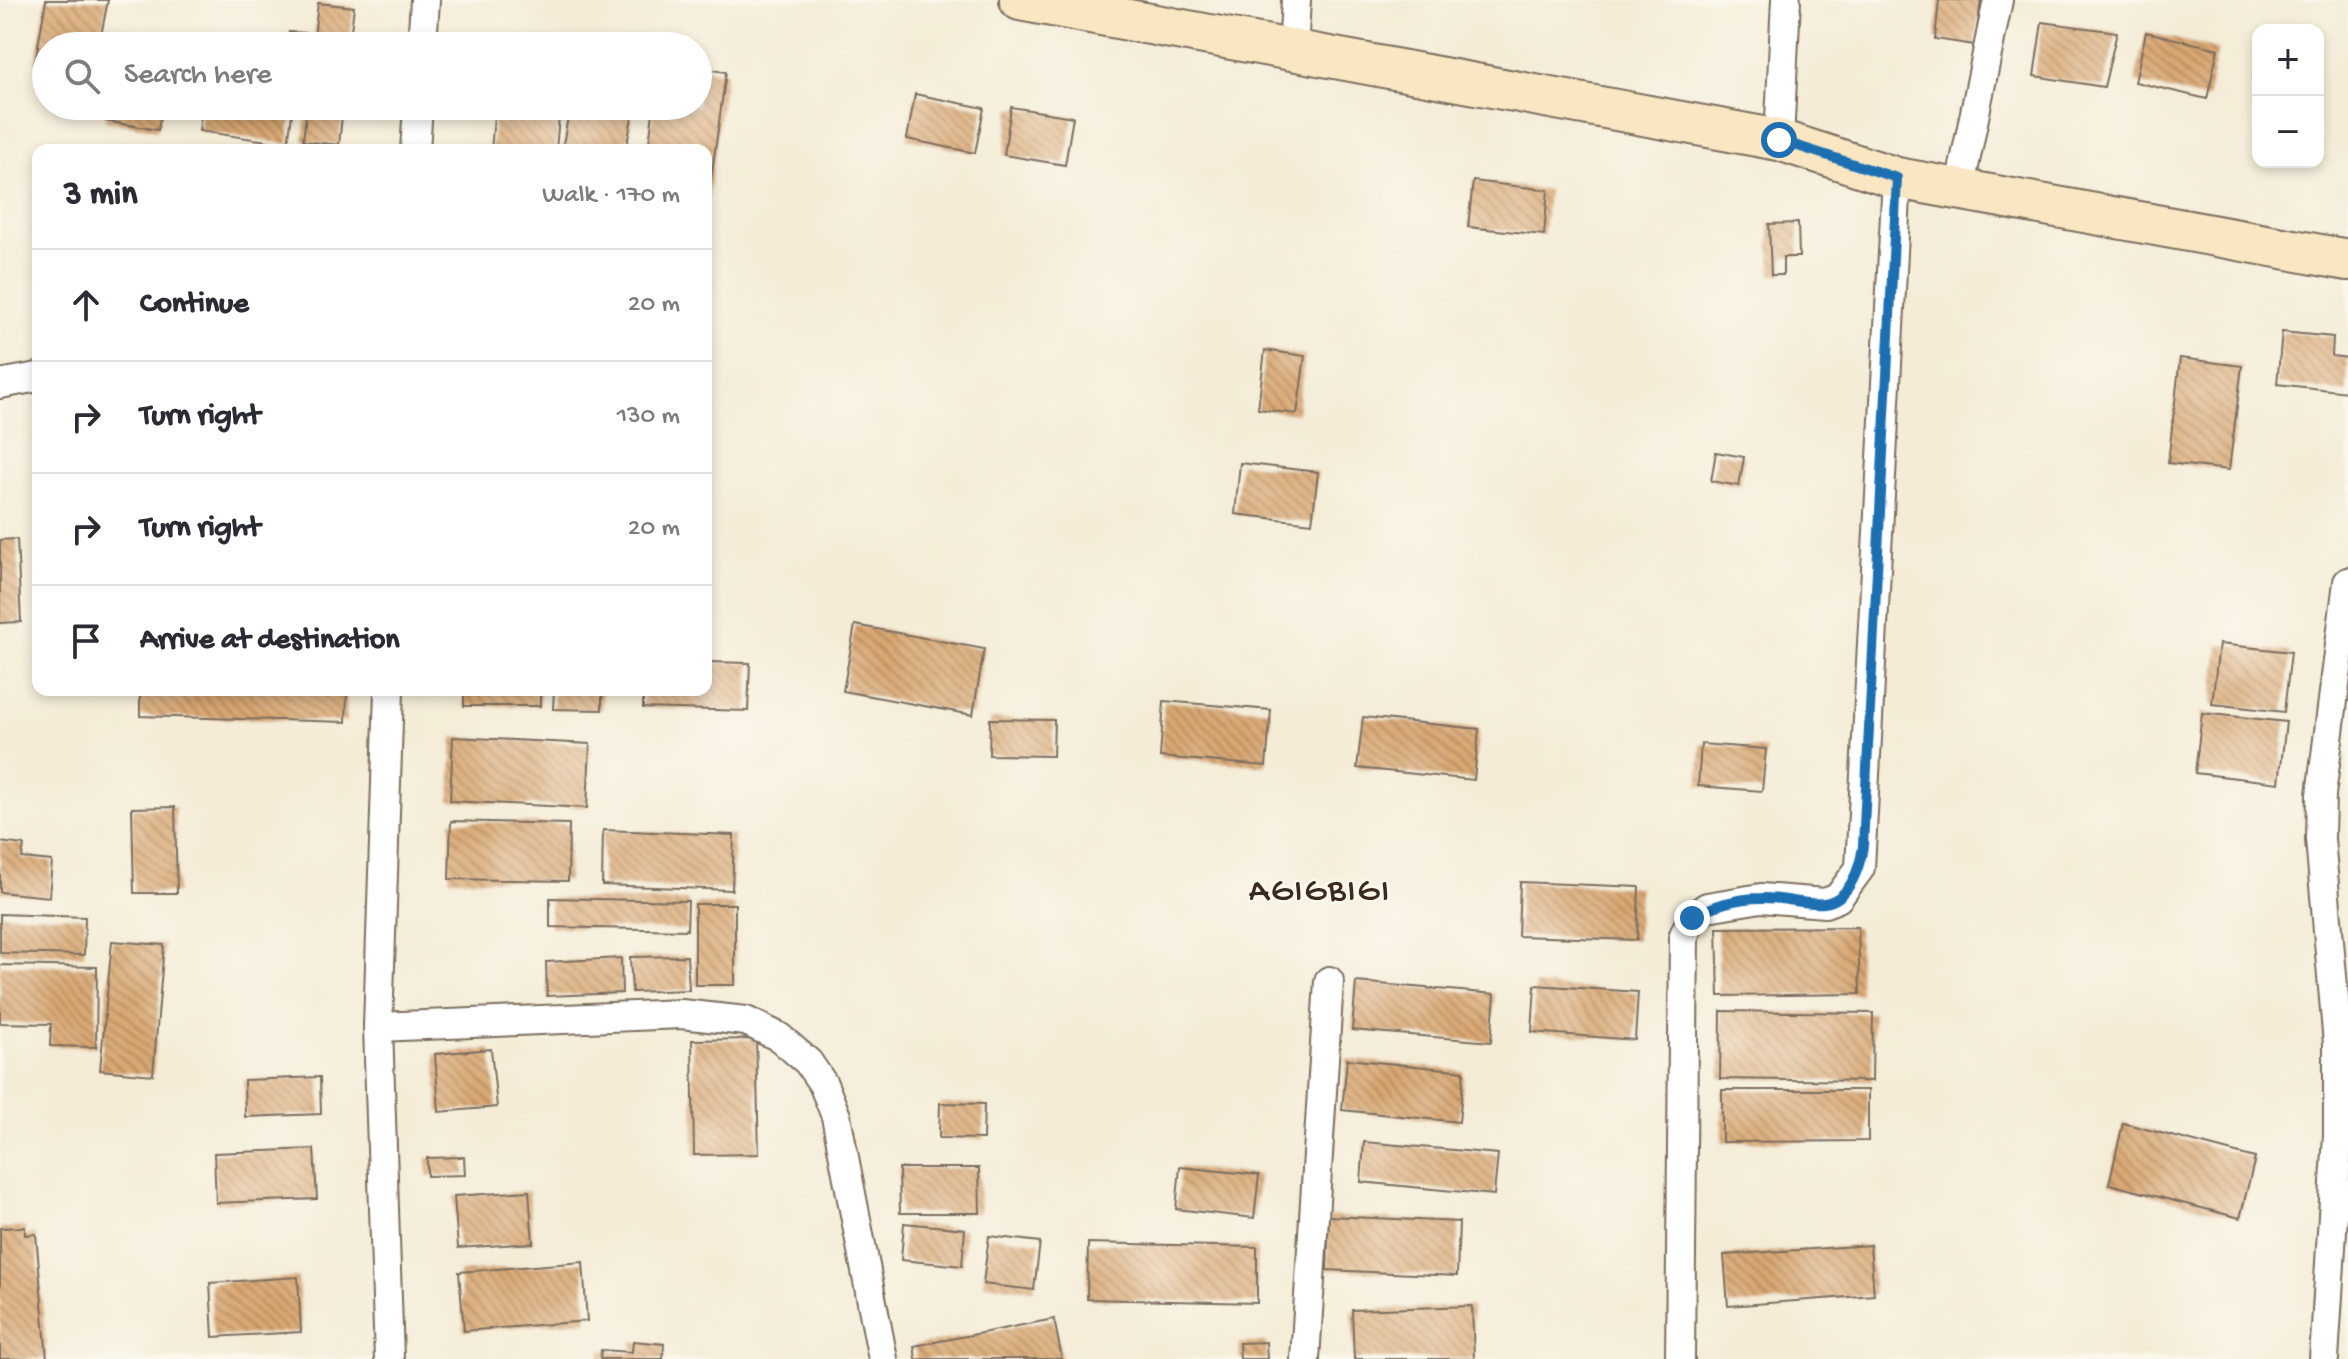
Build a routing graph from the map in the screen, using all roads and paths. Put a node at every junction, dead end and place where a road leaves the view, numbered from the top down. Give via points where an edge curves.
1 (425, 0) edge
2 (1020, 0) edge
3 (1296, 0) edge
4 (1786, 0) edge
5 (1998, 0) edge
6 (423, 32) edge
7 (1293, 51) junction
8 (417, 120) edge
9 (1779, 140) junction
10 (415, 144) edge
11 (1897, 178) junction
12 (1959, 191) junction
13 (2348, 260) edge
14 (32, 378) edge
15 (0, 384) edge
16 (2348, 582) edge
17 (389, 696) edge
18 (1329, 981) dead end
19 (378, 1027) junction
20 (389, 1359) edge
21 (883, 1359) edge
22 (1305, 1359) edge
23 (1680, 1359) edge
24 (2324, 1359) edge

1 - 6 street
2 - 7 main road
3 - 7 street
4 - 9 street
5 - 12 street
7 - 9 main road
8 - 10 street
9 - 11 main road
11 - 12 main road
11 - 23 street via 1860,868 1838,898 1825,903 1761,898 1707,907 1692,918 1684,935
12 - 13 main road
14 - 15 street
16 - 24 street via 2321,795 2320,853 2338,1044 2338,1135
17 - 19 street
18 - 22 street
19 - 20 street
19 - 21 street via 681,1014 746,1021 779,1037 808,1062 836,1116

